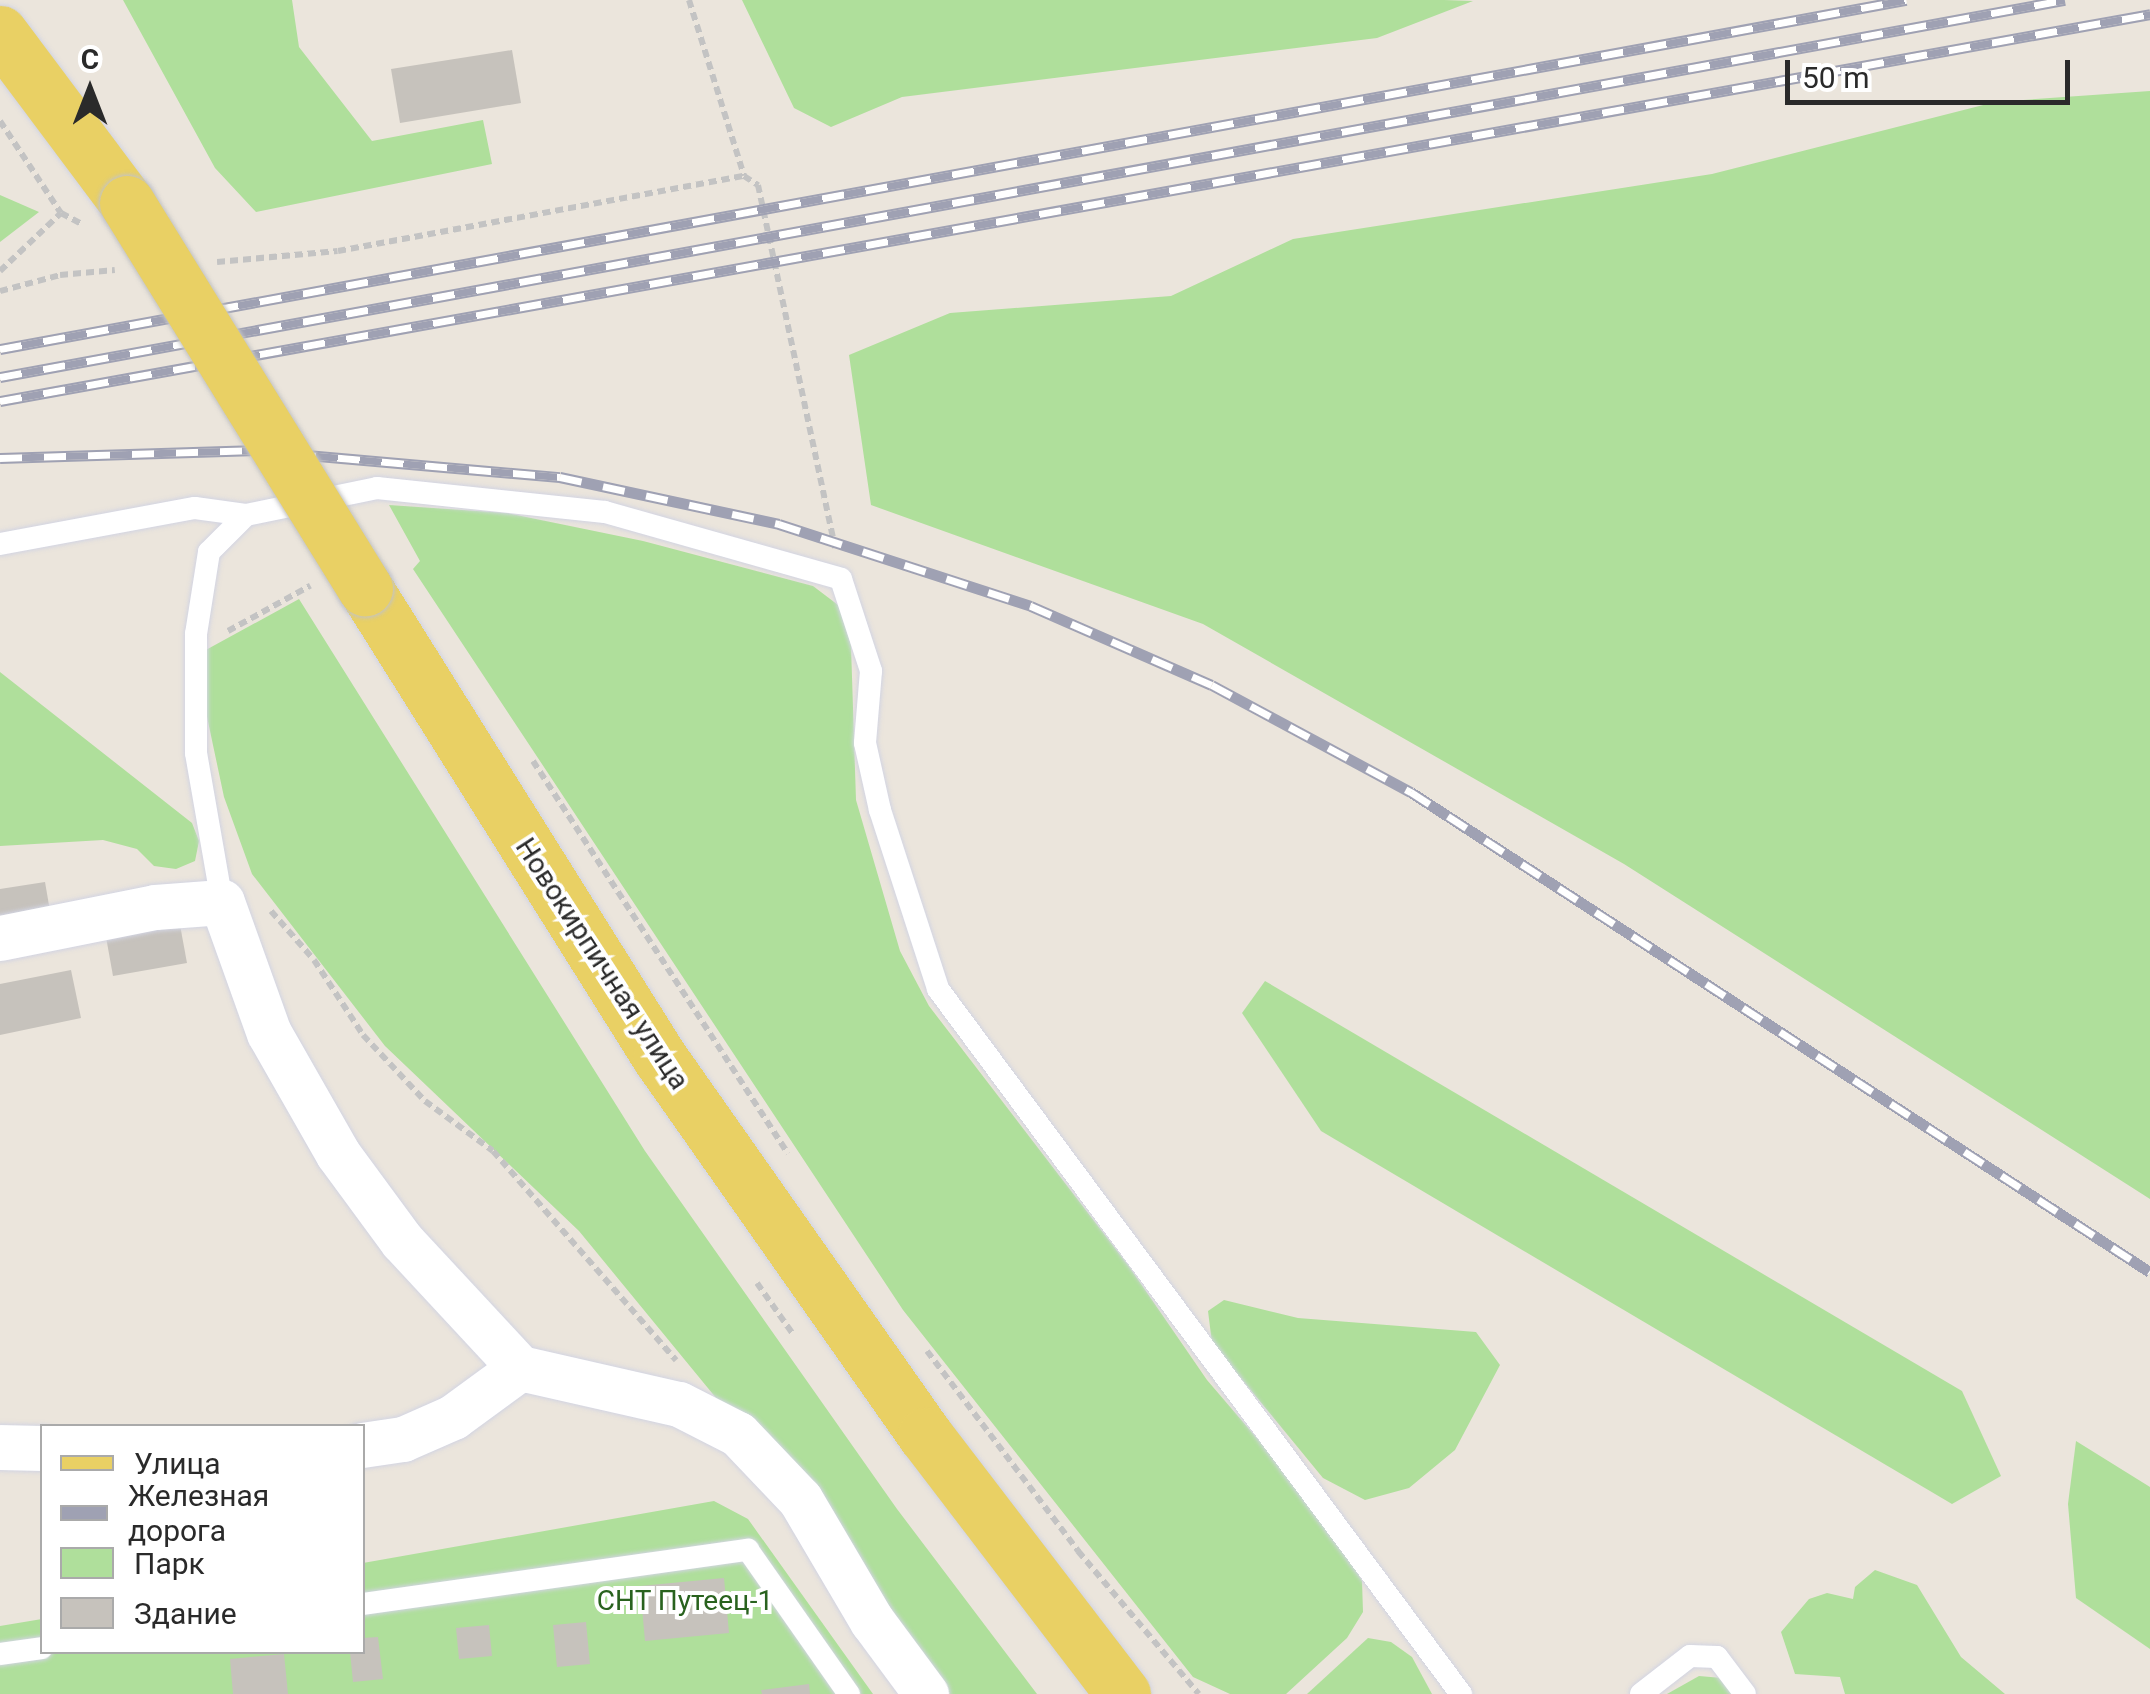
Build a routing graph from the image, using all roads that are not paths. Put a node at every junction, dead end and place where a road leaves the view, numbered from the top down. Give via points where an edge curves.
1 (0, 33) edge
2 (246, 515) junction
3 (0, 544) edge
4 (242, 902) junction
5 (0, 938) edge
6 (520, 1368) junction
7 (365, 1444) edge
8 (0, 1447) edge
9 (40, 1448) edge
10 (365, 1604) edge
11 (40, 1648) edge
12 (0, 1654) edge
13 (849, 1694) edge
14 (926, 1694) edge
15 (1124, 1694) edge
16 (1461, 1694) edge
17 (1641, 1694) edge
18 (1745, 1694) edge

1 - 15 main road, Новокирпичная улица, bridge via 107,215 364,588 660,1058 925,1435
2 - 3 lane via 196,508
2 - 4 lane via 209,552 196,649 196,753
2 - 16 lane via 377,488 605,512 841,579 871,671 865,743 880,810 938,989
4 - 5 street via 155,907
4 - 6 street via 269,1033 338,1154 402,1242
6 - 7 street via 453,1417 403,1438
6 - 14 street via 679,1404 738,1434 800,1499 872,1621
8 - 9 street
10 - 13 lane via 748,1550
11 - 12 lane
17 - 18 lane via 1690,1656 1716,1657

